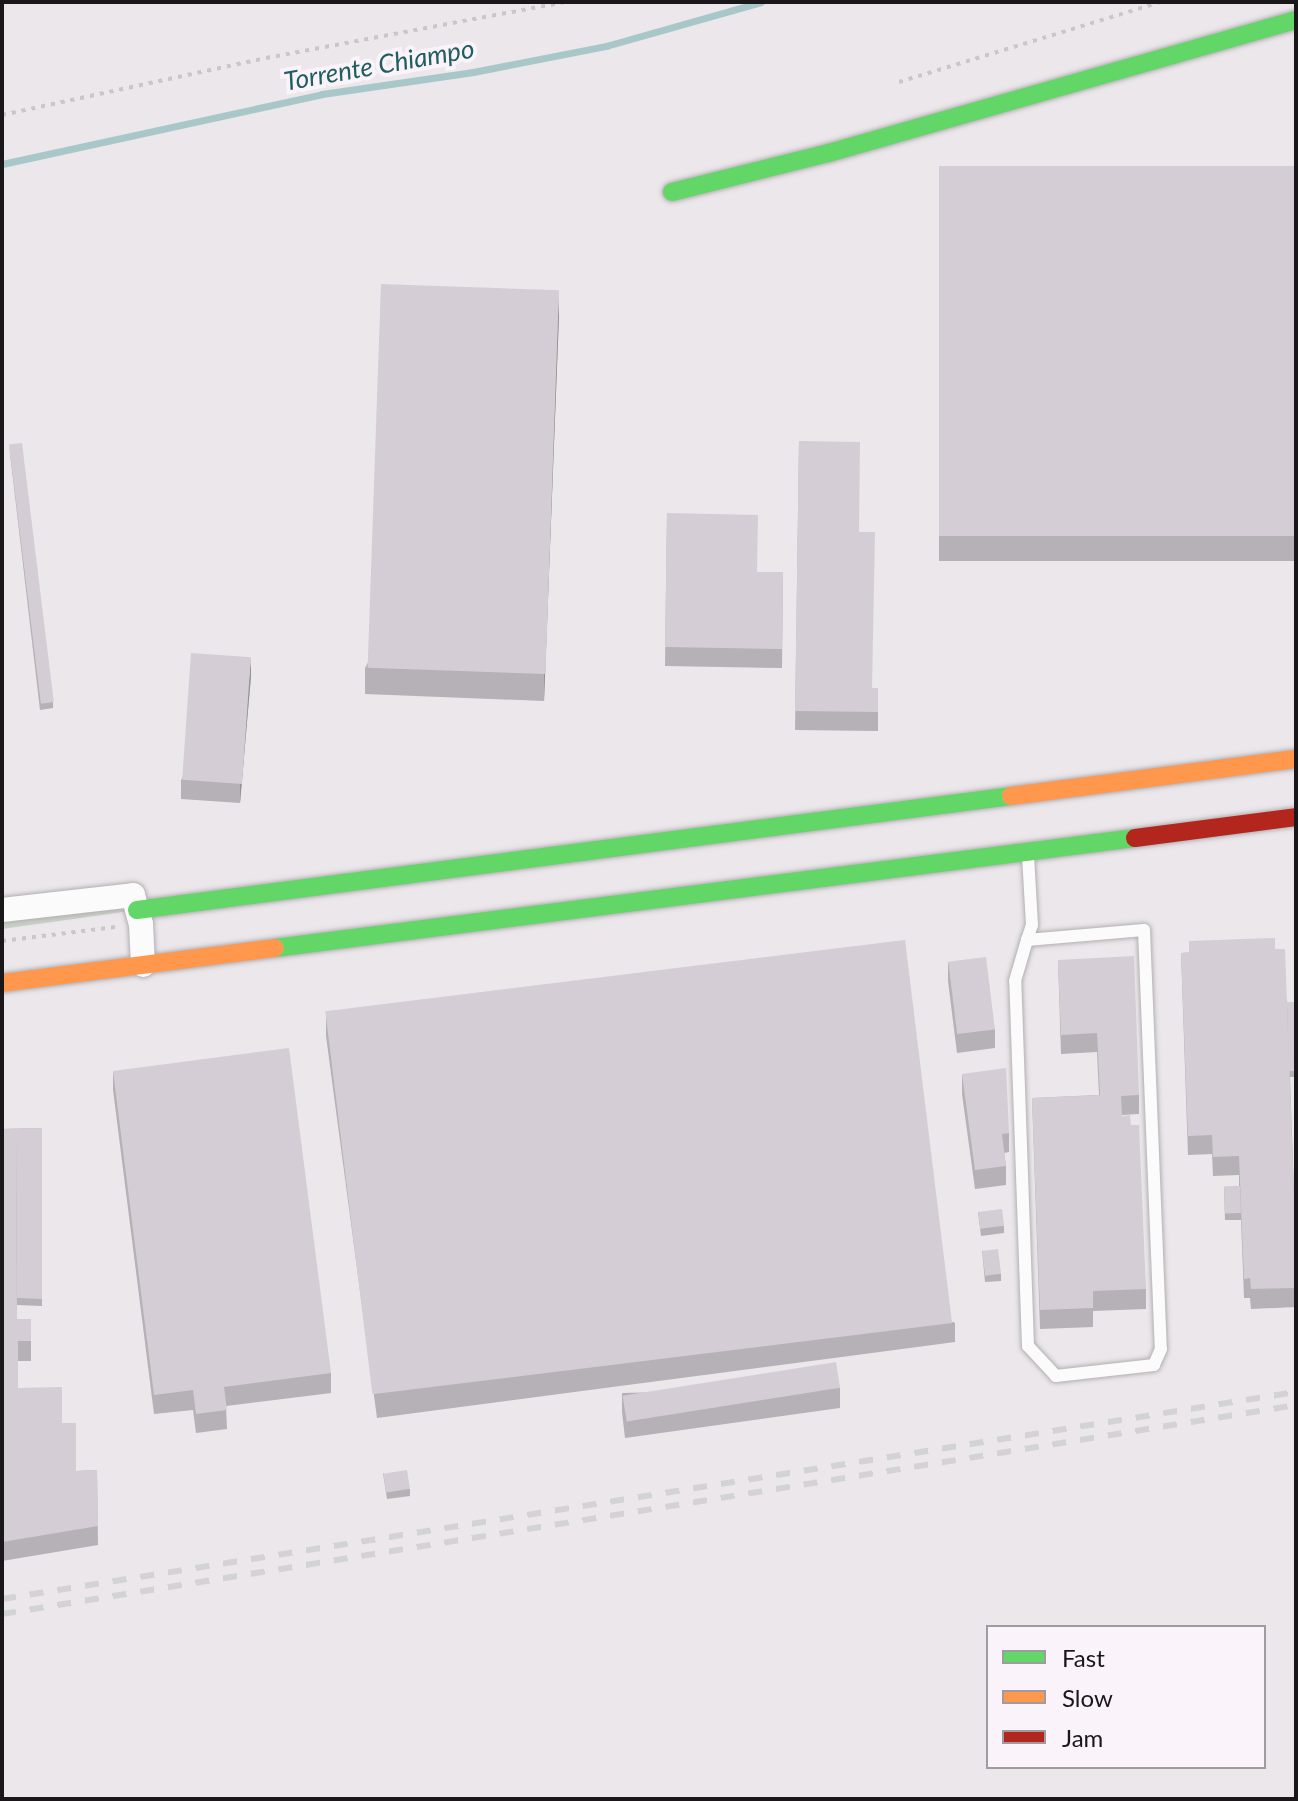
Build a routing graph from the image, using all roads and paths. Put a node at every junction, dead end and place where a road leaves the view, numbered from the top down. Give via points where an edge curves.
1 (564, 2) edge
2 (1161, 2) edge
3 (1296, 20) edge
4 (899, 82) dead end
5 (2, 115) edge
6 (672, 192) dead end
7 (1296, 759) edge
8 (1296, 817) edge
9 (1028, 852) junction
10 (2, 910) edge
11 (137, 910) junction
12 (1027, 940) junction
13 (143, 965) junction
14 (2, 983) edge

1 - 5 path
2 - 4 path
3 - 6 street via 829,153
7 - 11 street
8 - 9 street
9 - 12 lane via 1032,925
9 - 13 street
10 - 11 street via 133,895
11 - 13 street
12 - 12 lane via 1015,981 1028,1346 1056,1376 1154,1365 1161,1349 1144,930
13 - 14 street

